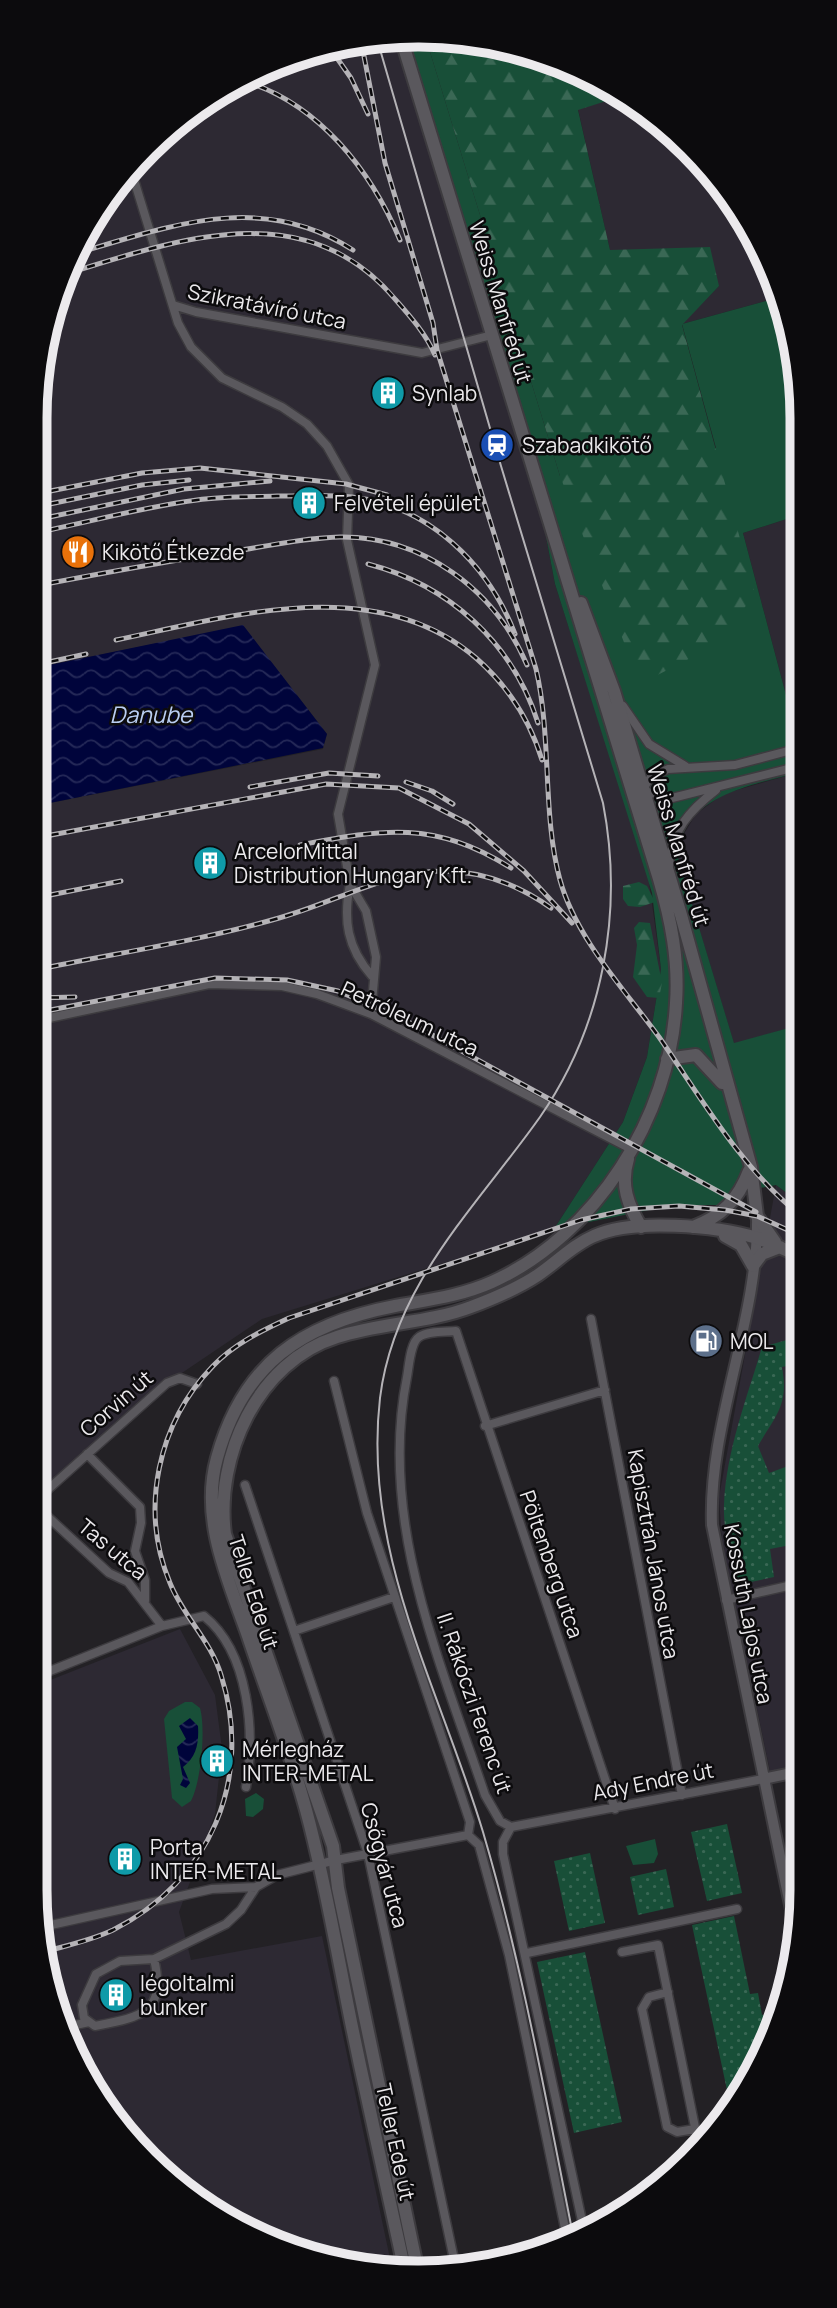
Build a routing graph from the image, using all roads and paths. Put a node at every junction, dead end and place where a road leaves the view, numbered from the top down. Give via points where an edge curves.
1 (404, 48) edge
2 (134, 180) edge
3 (173, 305) junction
4 (492, 335) junction
5 (568, 573) junction
6 (614, 691) junction
7 (790, 751) edge
8 (688, 767) junction
9 (790, 769) edge
10 (624, 771) junction
11 (719, 788) junction
12 (642, 790) junction
13 (637, 809) junction
14 (669, 875) junction
15 (350, 884) junction
16 (372, 976) junction
17 (371, 1014) junction
18 (47, 1018) edge
19 (667, 1059) junction
20 (728, 1092) junction
21 (631, 1149) junction
22 (751, 1167) junction
23 (757, 1216) junction
24 (641, 1227) junction
25 (689, 1228) junction
26 (711, 1230) junction
27 (757, 1238) junction
28 (780, 1247) junction
29 (790, 1252) edge
30 (753, 1266) junction
31 (592, 1319) dead end
32 (456, 1331) joint
33 (334, 1381) dead end
34 (197, 1384) dead end
35 (605, 1390) junction
36 (485, 1426) junction
37 (88, 1454) junction
38 (245, 1485) dead end
39 (47, 1492) edge
40 (47, 1514) edge
41 (790, 1585) edge
42 (394, 1597) junction
43 (726, 1600) junction
44 (145, 1601) junction
45 (162, 1626) junction
46 (294, 1631) junction
47 (47, 1672) edge
48 (790, 1773) edge
49 (763, 1779) junction
50 (246, 1787) dead end
51 (682, 1796) junction
52 (615, 1808) junction
53 (511, 1827) junction
54 (467, 1835) junction
55 (368, 1854) junction
56 (336, 1860) junction
57 (319, 1864) junction
58 (256, 1887) junction
59 (789, 1903) edge
60 (737, 1909) dead end
61 (49, 1925) edge
62 (622, 1952) dead end
63 (527, 1953) junction
64 (154, 1959) junction
65 (668, 1993) junction
66 (89, 2022) junction
67 (73, 2025) edge
68 (695, 2129) junction
69 (697, 2136) edge
70 (582, 2222) edge
71 (565, 2230) edge
72 (454, 2259) edge
73 (403, 2260) edge
74 (416, 2261) edge

1 - 4 main road, Weiss Manfréd út
2 - 3 street, Szikratávíró utca
3 - 4 street, Szikratávíró utca via 422,353
3 - 15 street via 187,340 208,367 230,384 282,407 307,424 327,446 348,482 347,540 375,665 338,814
4 - 5 main road, Weiss Manfréd út
5 - 6 main road, Weiss Manfréd út via 596,635
5 - 10 main road, Weiss Manfréd út
6 - 8 street via 649,744
6 - 12 main road, Weiss Manfréd út
7 - 8 street via 735,765
8 - 12 street via 659,773
9 - 11 street
10 - 12 street
10 - 13 main road, Weiss Manfréd út
11 - 12 street via 672,799
11 - 14 street via 696,806 676,832
12 - 13 street
12 - 14 main road, Weiss Manfréd út
13 - 19 main road, Weiss Manfréd út via 675,946 676,1003
14 - 20 main road, Weiss Manfréd út
15 - 16 street via 366,911 376,957
15 - 16 street via 345,910 355,957
16 - 17 street
17 - 18 street, Petróleum utca via 317,994 239,983 209,984
17 - 21 street, Petróleum utca
19 - 20 main road, Weiss Manfréd út via 696,1055
19 - 21 main road, Weiss Manfréd út
20 - 22 main road, Weiss Manfréd út
21 - 24 main road via 624,1183
21 - 57 main road, Teller Ede út via 582,1220 518,1270 455,1294 364,1312 323,1326 277,1356 237,1401 215,1465 213,1523 219,1553 305,1807
22 - 23 main road, Weiss Manfréd út
22 - 25 main road via 736,1200 718,1217
23 - 27 street, Kossuth Lajos utca
23 - 28 main road
24 - 25 main road
24 - 56 main road, Teller Ede út via 595,1235 513,1290 466,1309 334,1338 307,1352 265,1389 237,1435 226,1468 223,1514 230,1550
25 - 26 main road
26 - 27 main road
26 - 30 main road via 741,1245
27 - 28 main road
27 - 30 street, Kossuth Lajos utca
28 - 29 main road
28 - 30 main road via 762,1254
30 - 43 street, Kossuth Lajos utca via 711,1505
31 - 35 street, Kapisztrán János utca
32 - 36 street, Pöltenberg utca
32 - 53 street, II. Rákóczi Ferenc út via 421,1335 416,1340 401,1422 401,1506 418,1589 485,1795 500,1821
33 - 42 street, II. Rákóczi Ferenc út via 367,1513
34 - 37 street, Corvin út via 180,1378 167,1383
35 - 36 street
35 - 51 street, Kapisztrán János utca
36 - 52 street, Pöltenberg utca
37 - 39 street, Corvin út
37 - 44 street via 140,1507 135,1551 145,1580
38 - 46 street, Csőgyár utca
40 - 44 street, Tas utca
41 - 43 street
42 - 46 street
42 - 54 street, II. Rákóczi Ferenc út via 470,1822
43 - 49 street, Kossuth Lajos utca
44 - 45 street, Tas utca
45 - 47 street
45 - 50 street via 204,1616 223,1636 247,1699 251,1741
46 - 55 street, Csőgyár utca
48 - 49 street, Ady Endre út
49 - 51 street, Ady Endre út
49 - 59 street, Kossuth Lajos utca
51 - 52 street, Ady Endre út
52 - 53 street, Ady Endre út
53 - 63 street via 503,1854
54 - 55 street
54 - 71 street, II. Rákóczi Ferenc út via 479,1845 509,1955
55 - 56 street
55 - 72 street, Csőgyár utca
56 - 57 street
56 - 74 main road, Teller Ede út
57 - 58 street via 277,1875
57 - 73 main road, Teller Ede út
58 - 61 street via 212,1889
58 - 64 street via 226,1924
60 - 63 street
62 - 65 street via 658,1945
63 - 70 street
64 - 66 street via 120,1961 96,1974 82,2005
64 - 66 street via 157,1996 147,2012 95,2026
65 - 68 street
65 - 68 street via 649,1997 642,2009 667,2127 677,2132
66 - 67 street
68 - 69 street

